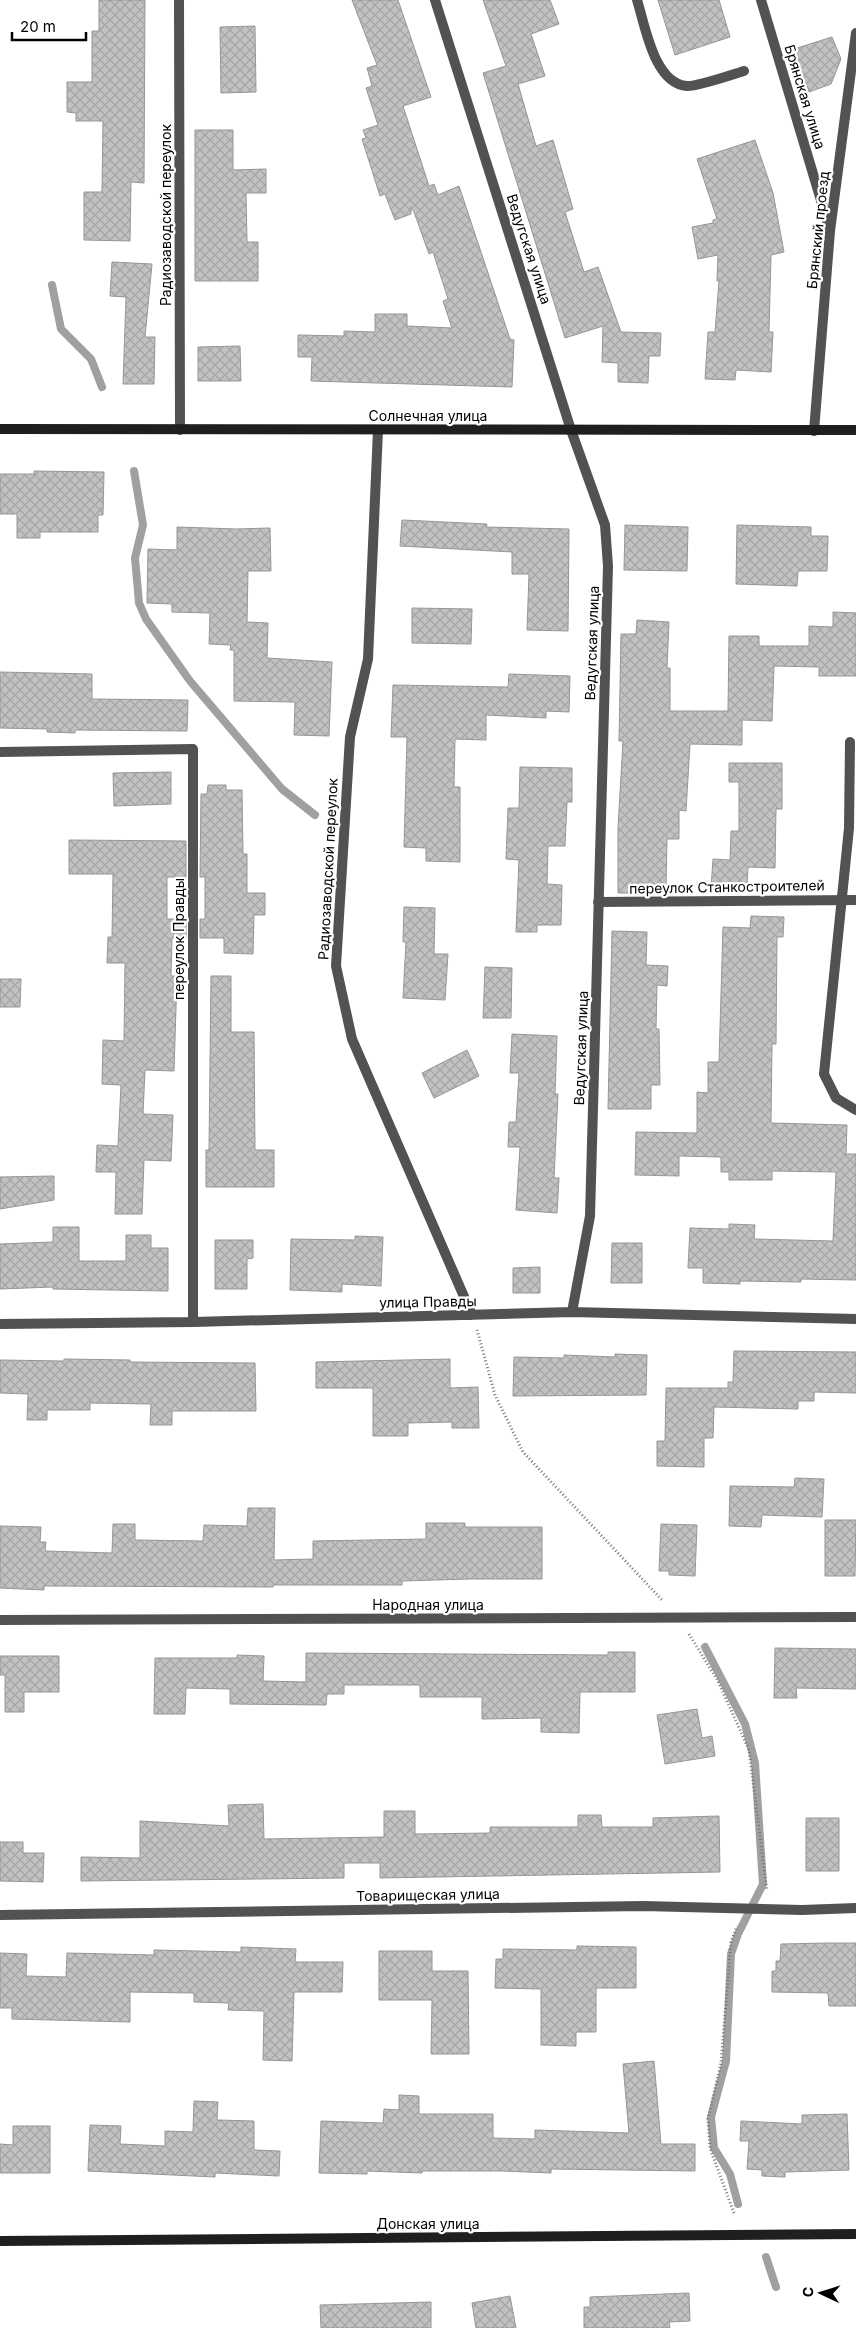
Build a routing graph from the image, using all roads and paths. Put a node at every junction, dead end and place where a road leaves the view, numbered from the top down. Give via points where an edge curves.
1 (179, 0) edge
2 (434, 0) edge
3 (637, 0) edge
4 (761, 0) edge
5 (856, 33) edge
6 (744, 71) dead end
7 (830, 230) junction
8 (0, 429) edge
9 (180, 430) junction
10 (378, 430) junction
11 (571, 430) junction
12 (856, 430) edge
13 (814, 431) junction
14 (850, 742) dead end
15 (0, 752) edge
16 (840, 900) junction
17 (856, 900) edge
18 (598, 902) junction
19 (856, 1110) edge
20 (572, 1312) junction
21 (472, 1315) junction
22 (856, 1319) edge
23 (193, 1322) junction
24 (0, 1324) edge
25 (856, 1617) edge
26 (0, 1620) edge
27 (856, 1908) edge
28 (742, 1909) junction
29 (0, 1915) edge
30 (734, 2213) dead end
31 (856, 2234) edge
32 (0, 2241) edge

1 - 9 street, Радиозаводской переулок
2 - 11 street, Ведугская улица
3 - 6 street via 655,61 671,80 688,86
4 - 7 street, Брянская улица
5 - 7 street, Брянский проезд
7 - 13 street, Брянский проезд
8 - 9 main road, Солнечная улица
9 - 10 main road, Солнечная улица
10 - 11 main road, Солнечная улица
10 - 21 street, Радиозаводской переулок via 368,659 350,737 336,966 352,1038
11 - 13 main road, Солнечная улица
11 - 18 street, Ведугская улица via 605,525 608,566
12 - 13 main road, Солнечная улица
14 - 16 street via 849,828
15 - 23 street, переулок Правды via 193,750
16 - 17 street, переулок Станкостроителей
16 - 18 street, переулок Станкостроителей
16 - 19 street via 824,1074 836,1098
18 - 20 street, Ведугская улица via 590,1216
20 - 21 street, улица Правды
20 - 22 street, улица Правды
21 - 23 street, улица Правды
23 - 24 street, улица Правды
25 - 26 street, Народная улица
27 - 28 street, Товарищеская улица
28 - 29 street, Товарищеская улица via 643,1906
28 - 30 path via 731,1942 720,2063 708,2119 710,2148
31 - 32 main road, Донская улица

